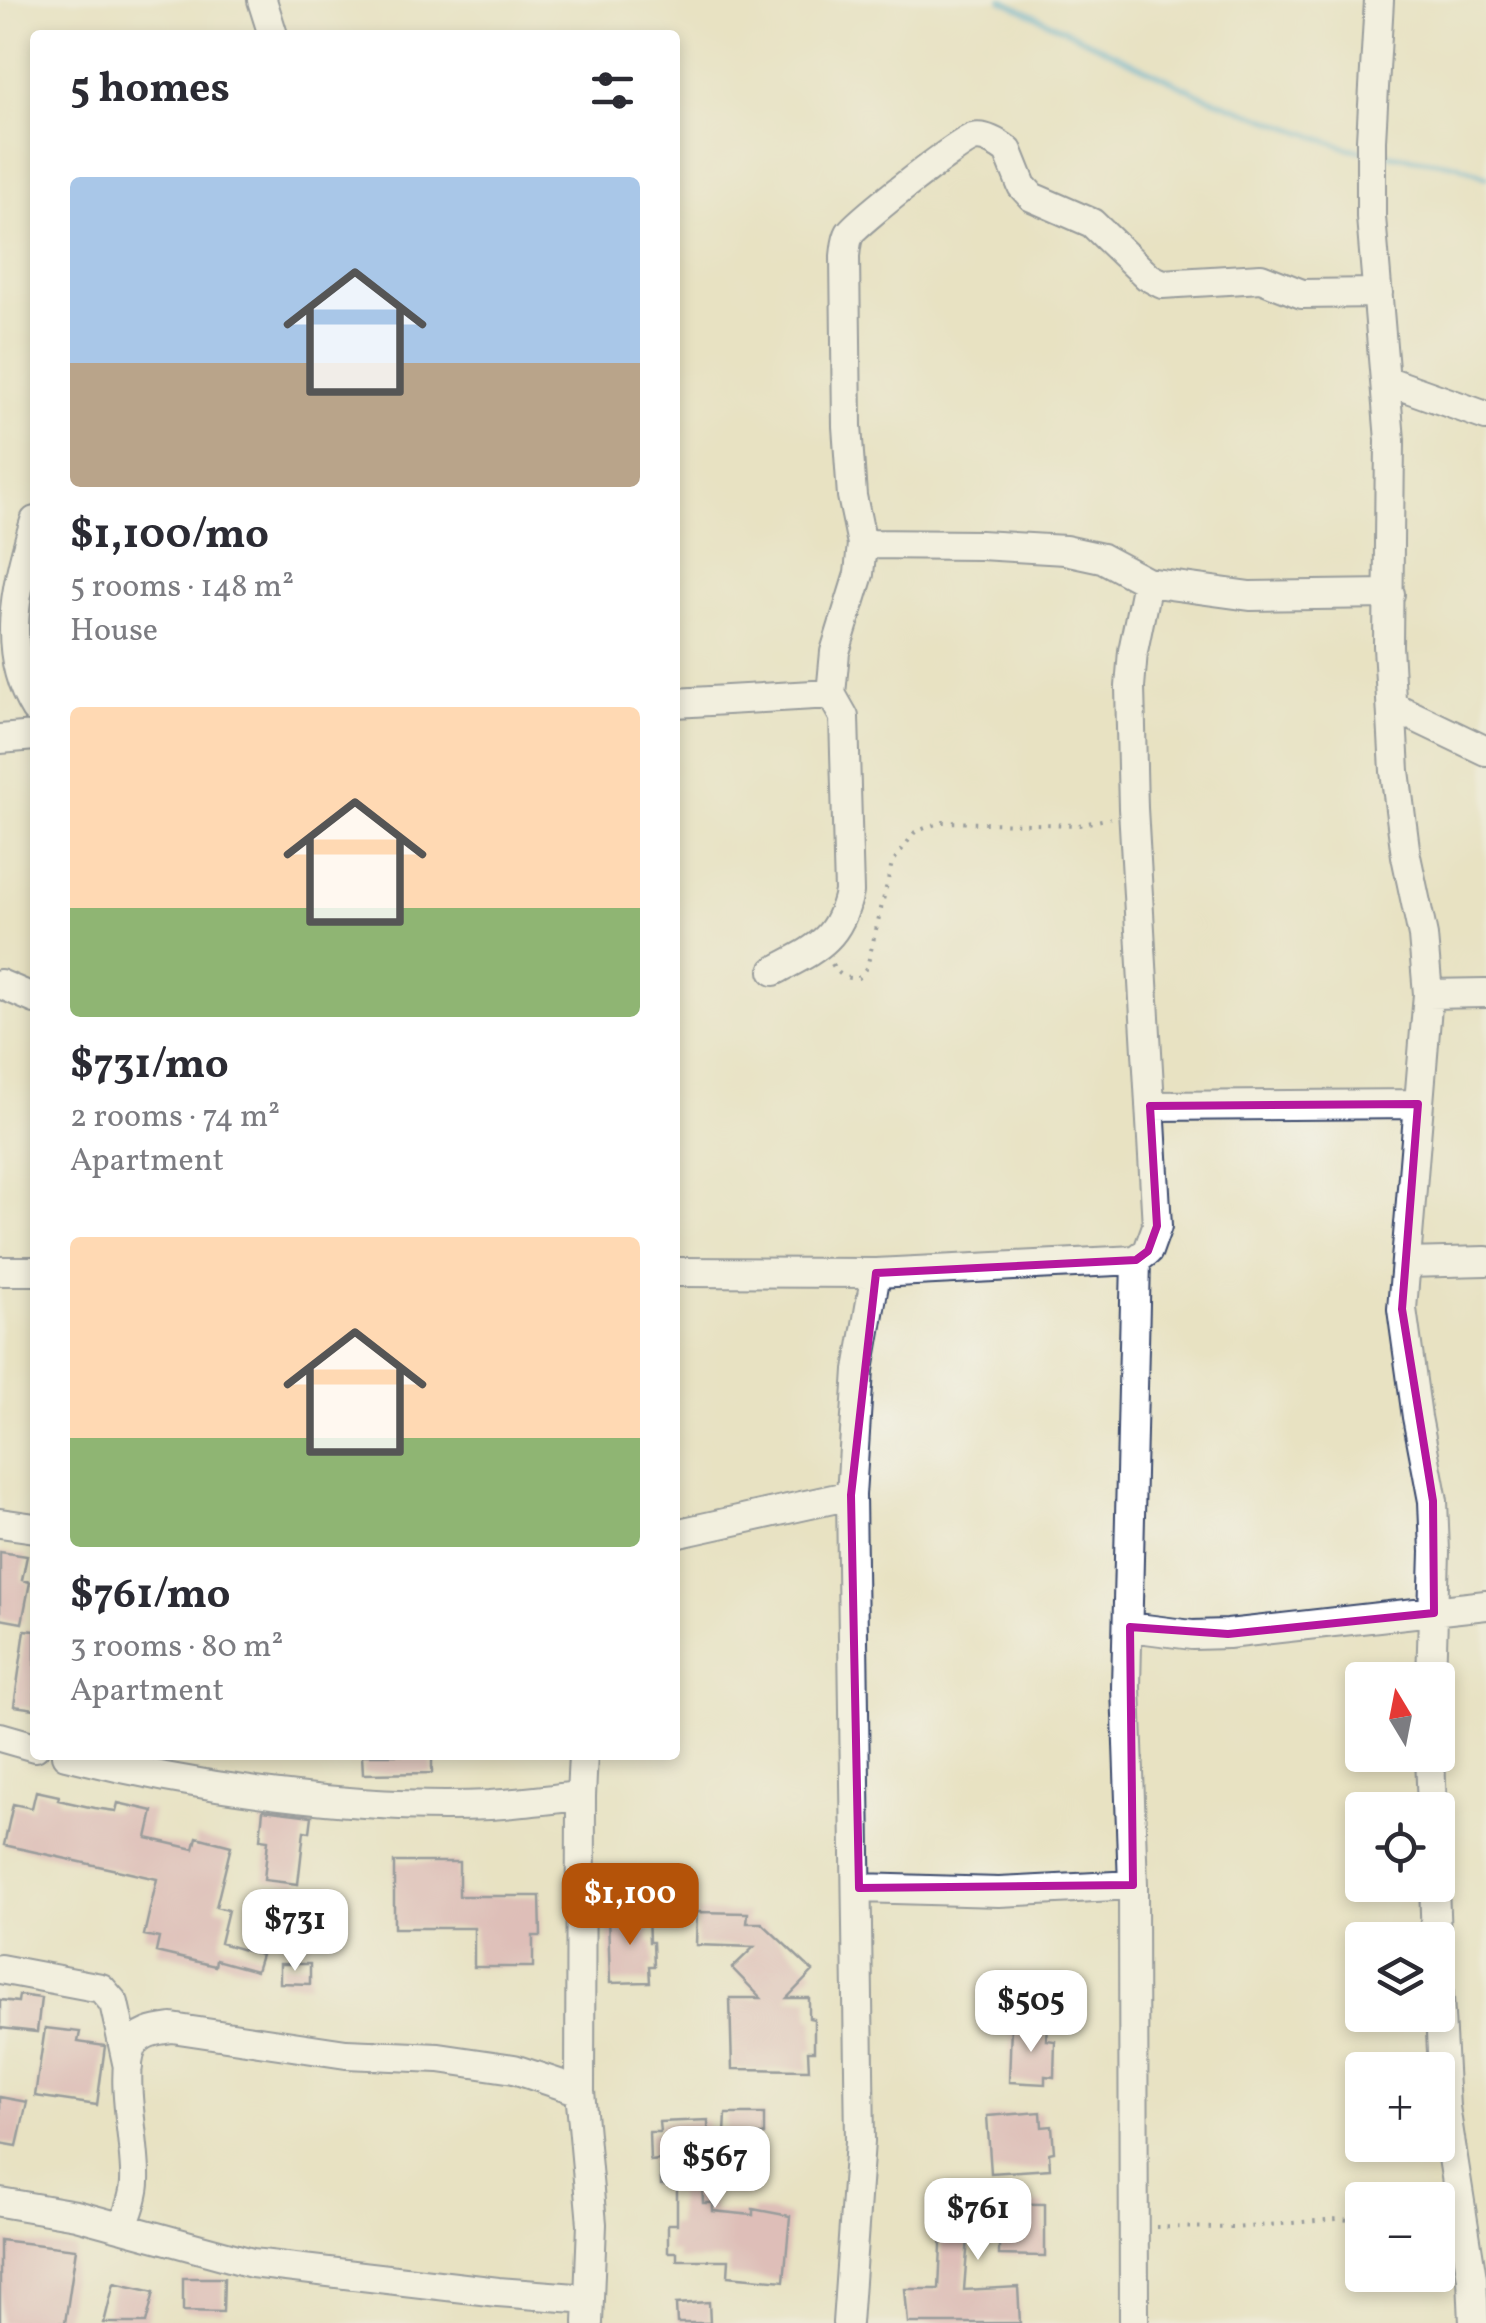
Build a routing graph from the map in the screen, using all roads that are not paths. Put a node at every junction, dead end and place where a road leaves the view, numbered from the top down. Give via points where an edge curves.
1 (262, 0) edge
2 (1379, 0) edge
3 (271, 30) edge
4 (1378, 293) junction
5 (1386, 380) junction
6 (1486, 416) edge
7 (30, 537) edge
8 (862, 544) junction
9 (1147, 582) junction
10 (1390, 594) junction
11 (831, 694) junction
12 (30, 702) edge
13 (680, 703) edge
14 (1392, 706) junction
15 (30, 736) edge
16 (0, 739) edge
17 (1486, 751) edge
18 (774, 971) dead end
19 (0, 984) edge
20 (1428, 994) junction
21 (1486, 994) edge
22 (30, 996) edge
23 (1418, 1104) junction
24 (1150, 1106) junction
25 (1136, 1260) junction
26 (1486, 1261) edge
27 (1406, 1262) junction
28 (0, 1271) edge
29 (30, 1271) edge
30 (680, 1272) edge
31 (876, 1272) junction
32 (851, 1496) junction
33 (0, 1523) edge
34 (30, 1527) edge
35 (680, 1533) edge
36 (1486, 1605) edge
37 (1434, 1613) junction
38 (1130, 1627) junction
39 (1432, 1662) edge
40 (0, 1737) edge
41 (30, 1746) edge
42 (91, 1760) edge
43 (583, 1760) edge
44 (581, 1796) junction
45 (1133, 1886) junction
46 (859, 1888) junction
47 (0, 1969) edge
48 (1441, 2032) edge
49 (128, 2068) junction
50 (580, 2091) junction
51 (0, 2202) edge
52 (123, 2228) junction
53 (1479, 2282) edge
54 (589, 2311) edge
55 (847, 2323) edge
56 (1134, 2323) edge
57 (1474, 2323) edge

1 - 3 street
2 - 4 street via 1371,140
4 - 5 street
4 - 8 street via 1302,294 1261,278 1162,284 1092,222 1032,197 1008,151 970,138 848,236 847,426
5 - 6 street
5 - 10 street
7 - 12 street via 2,643 11,676
8 - 9 street via 1065,550 1102,558
8 - 11 street
9 - 10 street via 1250,596
9 - 24 street via 1130,687
10 - 14 street
11 - 13 street
11 - 18 street via 844,717 844,918 820,946
14 - 17 street
14 - 20 street via 1394,771
15 - 16 street
19 - 22 street
20 - 21 street
20 - 23 street
23 - 24 street
23 - 27 street
24 - 25 street via 1157,1226 1148,1252
25 - 31 street
25 - 38 street
26 - 27 street
27 - 37 street via 1402,1309 1432,1501
28 - 29 street
30 - 31 street
31 - 32 street via 859,1370
32 - 35 street
32 - 46 street
33 - 34 street
36 - 37 street
37 - 38 street via 1228,1634
37 - 39 street
38 - 45 street
40 - 41 street
42 - 44 street via 262,1794 434,1805
43 - 44 street
44 - 50 street
45 - 46 street via 999,1892
45 - 56 street
46 - 55 street via 860,2141
47 - 49 street via 101,1988 114,2003
48 - 53 street via 1445,2107
49 - 50 street via 142,2036 172,2028 346,2054 514,2069
49 - 52 street via 136,2186
50 - 54 street via 592,2224
51 - 52 street
52 - 54 street via 252,2264 498,2292
53 - 57 street

